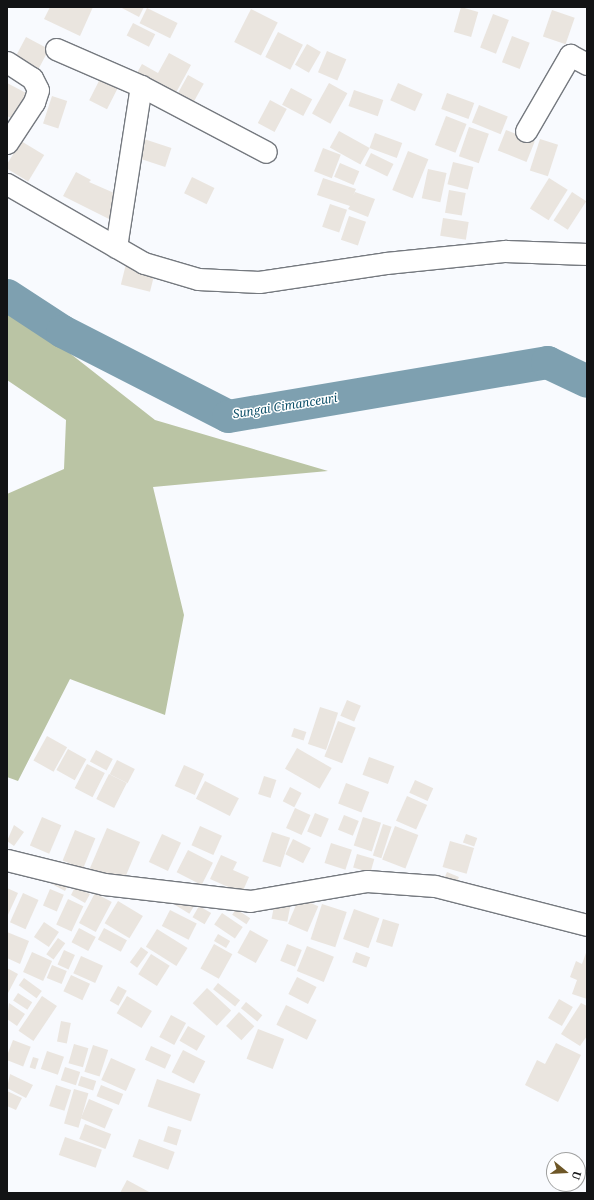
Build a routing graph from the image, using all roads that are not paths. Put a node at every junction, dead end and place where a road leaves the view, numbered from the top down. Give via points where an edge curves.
1 (56, 49) dead end
2 (7, 62) edge
3 (587, 64) edge
4 (141, 86) junction
5 (526, 130) dead end
6 (7, 143) edge
7 (266, 152) dead end
8 (7, 184) edge
9 (116, 247) junction
10 (587, 254) edge
11 (7, 860) edge
12 (587, 925) edge

1 - 4 street
2 - 6 street via 32,78 38,90 34,102
3 - 5 street via 570,55
4 - 7 street
4 - 9 street
8 - 9 street
9 - 10 street via 144,263 198,279 260,282 386,263 505,251
11 - 12 street via 104,884 250,901 367,881 435,886

